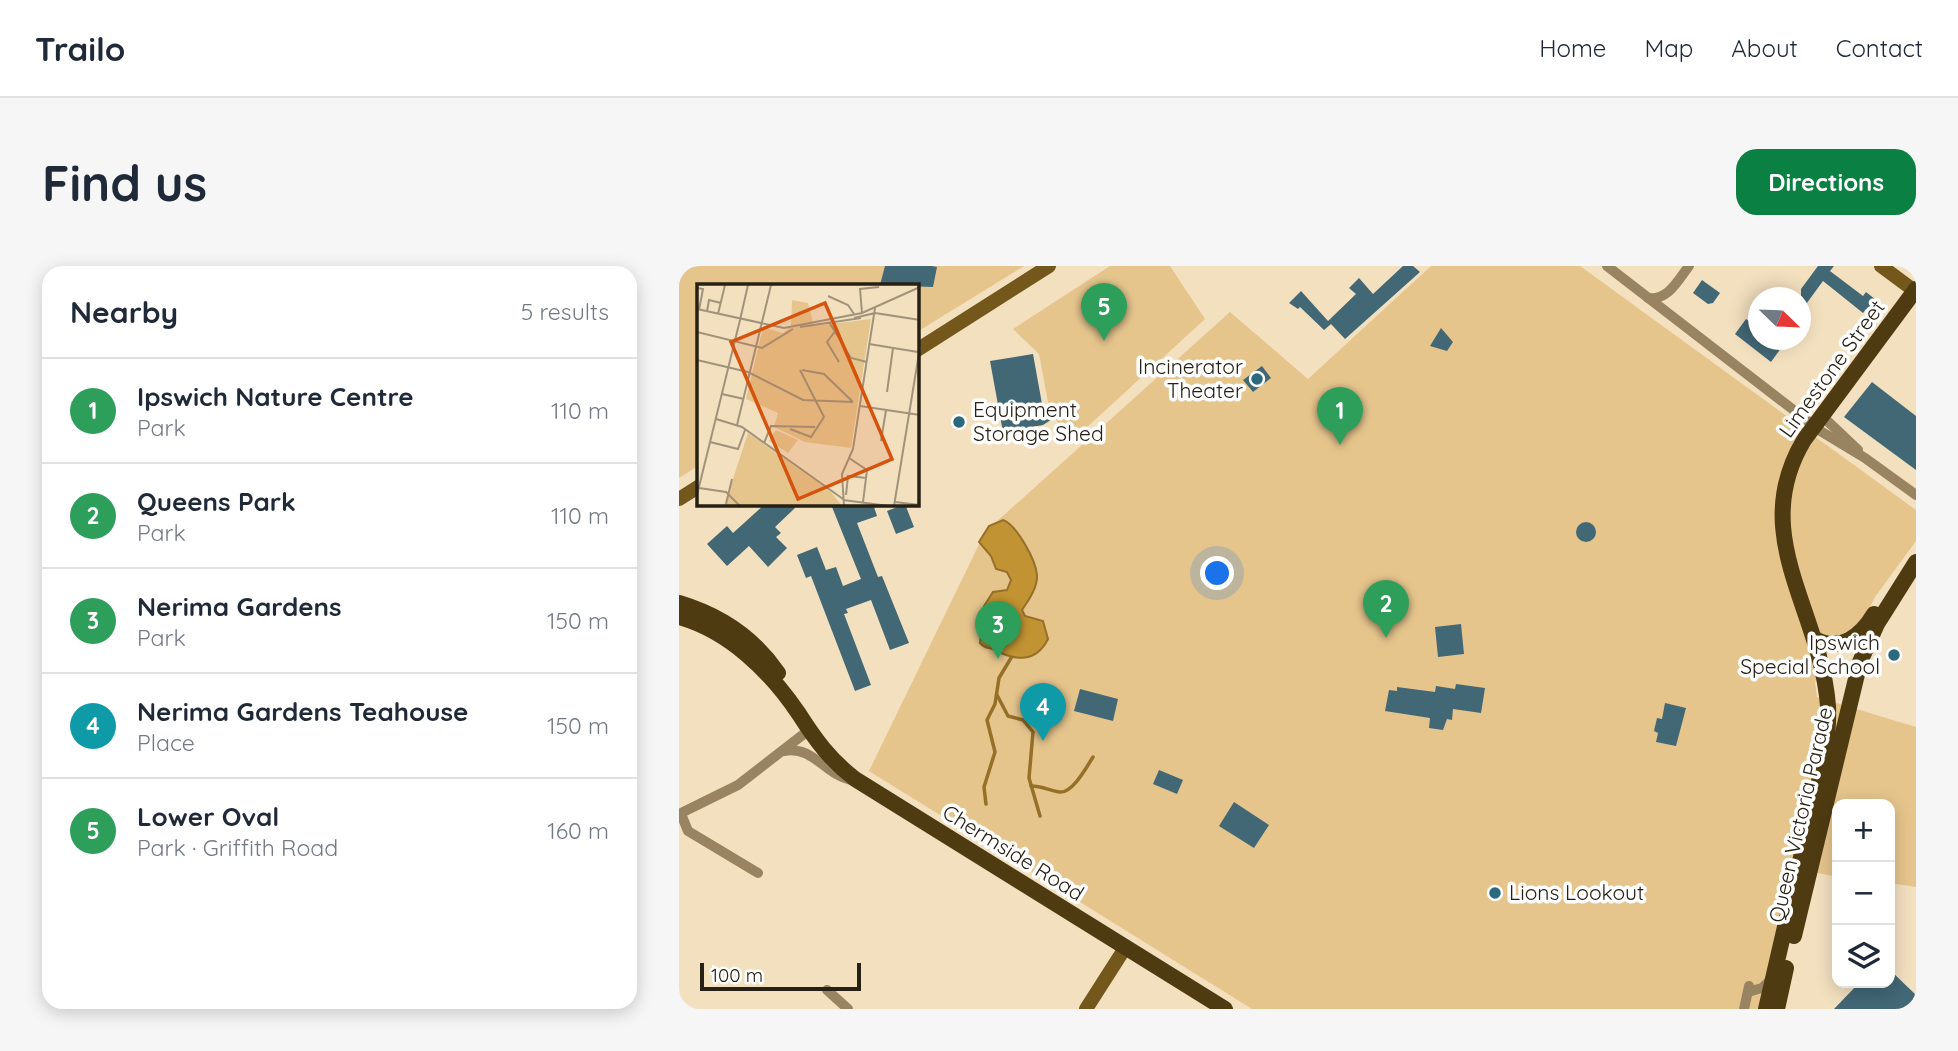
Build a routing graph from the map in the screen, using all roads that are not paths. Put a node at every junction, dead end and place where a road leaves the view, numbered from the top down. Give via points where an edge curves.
1 (1049, 266) edge
2 (1607, 266) edge
3 (1689, 266) edge
4 (1881, 266) edge
5 (1915, 291) edge
6 (1648, 298) junction
7 (919, 349) edge
8 (1818, 421) junction
9 (697, 488) edge
10 (1916, 495) edge
11 (679, 499) edge
12 (1916, 562) edge
13 (1905, 578) junction
14 (679, 603) edge
15 (679, 617) edge
16 (1815, 639) junction
17 (797, 711) junction
18 (809, 730) junction
19 (781, 752) junction
20 (858, 781) junction
21 (680, 814) edge
22 (758, 873) dead end
23 (1125, 948) junction
24 (1773, 977) junction
25 (827, 990) dead end
26 (848, 1009) edge
27 (1087, 1009) edge
28 (1225, 1009) edge
29 (1744, 1009) edge
30 (1766, 1009) edge
31 (1777, 1009) edge

1 - 7 street
2 - 6 street
3 - 6 street via 1666,294
4 - 5 street
5 - 8 main road, Limestone Street
6 - 8 street
8 - 10 street
8 - 16 main road, Limestone Street via 1788,474 1781,514 1787,559
9 - 11 street
12 - 13 main road, Queen Victoria Parade
13 - 16 main road via 1853,637 1833,646
13 - 31 main road, Queen Victoria Parade via 1877,624 1854,679
14 - 17 main road, Chermside Road via 721,620 753,644 773,667
15 - 17 main road, Chermside Road via 713,630 738,647
16 - 24 main road, Queen Victoria Parade via 1828,723
17 - 18 main road, Chermside Road
18 - 19 street
18 - 20 main road, Chermside Road via 830,758
19 - 20 street via 803,751 837,776
19 - 21 street via 731,790
20 - 23 main road, Chermside Road
21 - 22 street via 688,831
23 - 27 street
23 - 28 main road, Chermside Road
24 - 29 street via 1762,988 1749,989
24 - 30 main road, Queen Victoria Parade
25 - 26 street

